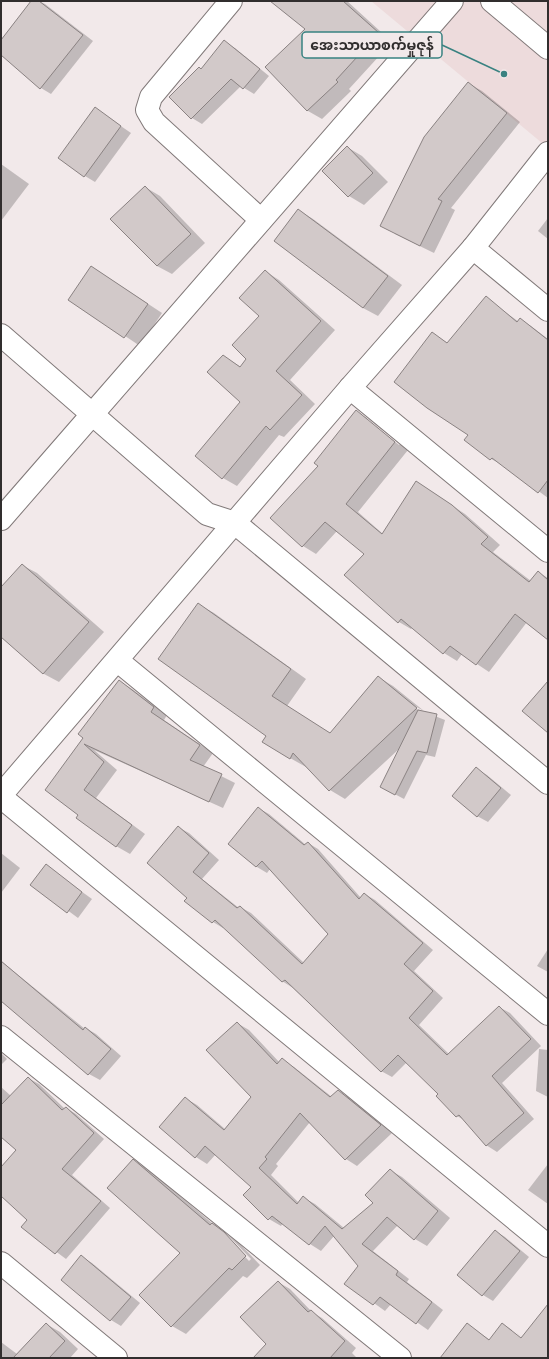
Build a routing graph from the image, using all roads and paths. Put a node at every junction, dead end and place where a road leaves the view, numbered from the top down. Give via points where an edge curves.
1 (231, 1) edge
2 (452, 1) edge
3 (492, 1) edge
4 (548, 48) edge
5 (548, 153) edge
6 (261, 220) junction
7 (473, 248) junction
8 (548, 310) edge
9 (1, 336) edge
10 (350, 388) junction
11 (91, 414) junction
12 (1, 519) edge
13 (235, 523) junction
14 (548, 551) edge
15 (118, 661) junction
16 (548, 783) edge
17 (1, 796) edge
18 (548, 1014) edge
19 (1, 1037) edge
20 (548, 1246) edge
21 (1, 1263) edge
22 (116, 1358) edge
23 (400, 1358) edge

1 - 6 street via 151,96 147,110 154,122
2 - 6 street
3 - 4 street
5 - 7 street
6 - 11 street
7 - 8 street
7 - 10 street
9 - 11 street
10 - 13 street
10 - 14 street
11 - 12 street
11 - 13 street via 207,514
13 - 15 street
13 - 16 street
15 - 17 street
15 - 18 street
17 - 20 street
19 - 23 street
21 - 22 street

